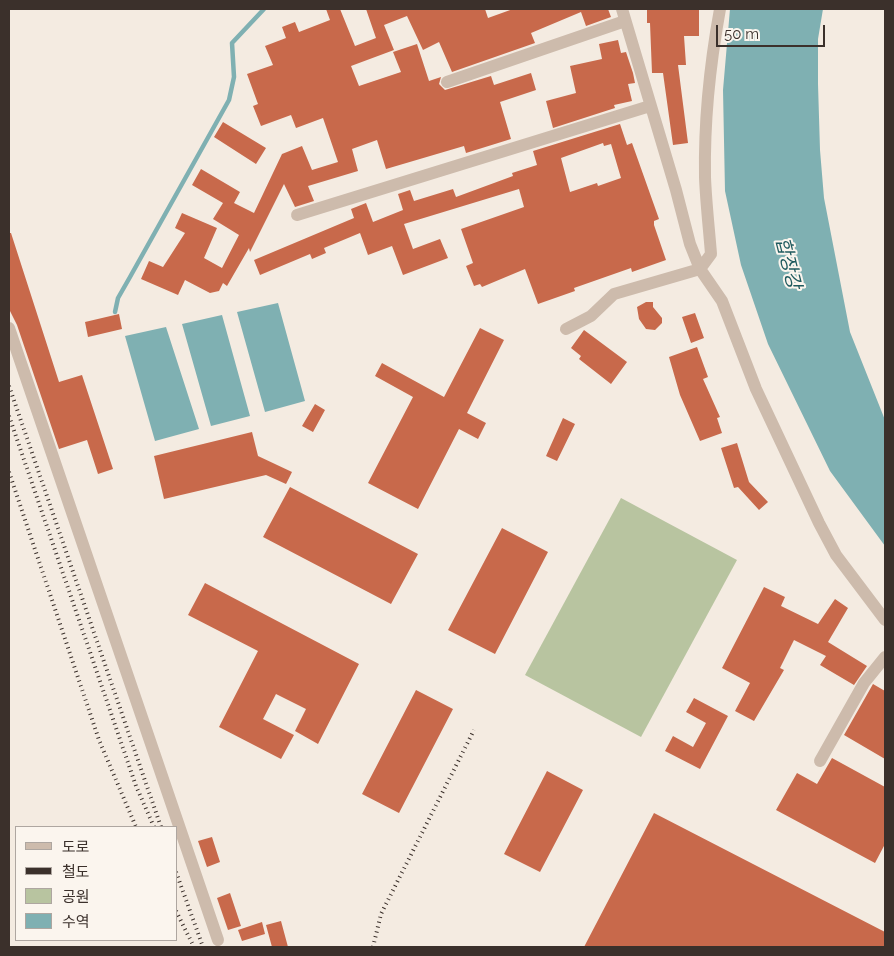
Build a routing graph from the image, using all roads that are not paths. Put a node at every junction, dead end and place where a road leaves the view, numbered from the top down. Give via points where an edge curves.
1 (720, 9) edge
2 (624, 15) edge
3 (448, 82) dead end
4 (650, 106) junction
5 (297, 215) dead end
6 (700, 269) junction
7 (9, 328) edge
8 (566, 329) dead end
9 (885, 620) edge
10 (885, 657) edge
11 (820, 761) dead end
12 (218, 940) dead end

1 - 6 street via 712,56 706,132 705,178 711,254
2 - 3 street
2 - 4 street
4 - 5 street
4 - 6 street
6 - 8 street via 614,294 591,316
6 - 9 street via 722,301 756,389 819,523 836,555
7 - 12 street
10 - 11 street via 864,683

